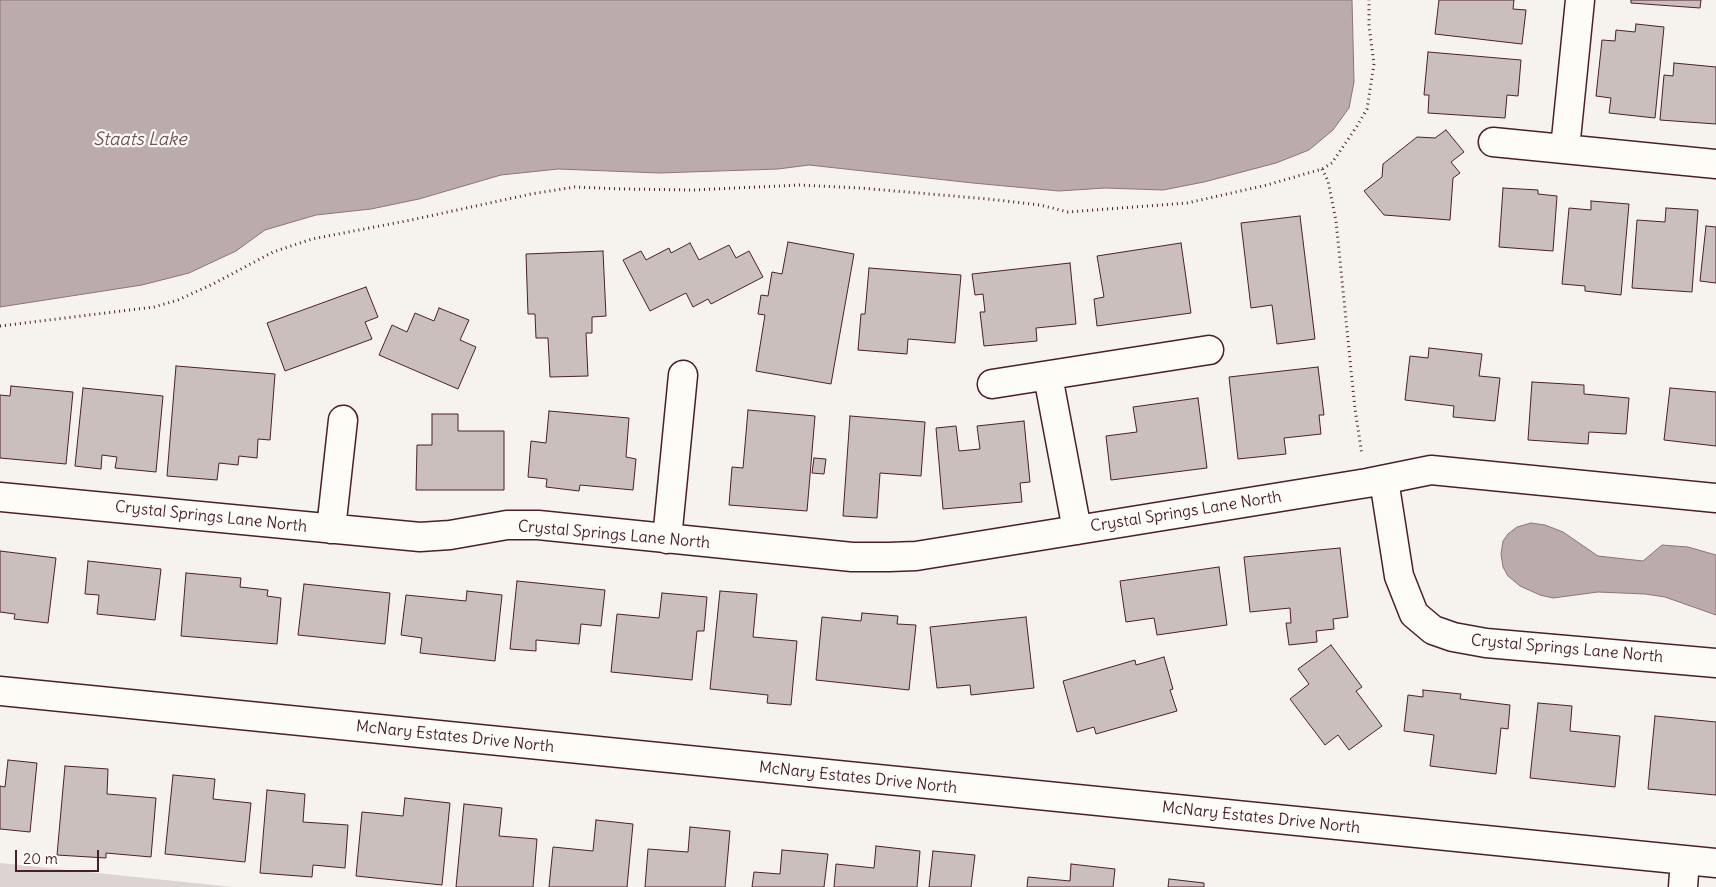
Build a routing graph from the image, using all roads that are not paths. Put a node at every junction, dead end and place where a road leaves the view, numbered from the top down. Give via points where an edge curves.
1 (1580, 0) edge
2 (1493, 142) dead end
3 (1565, 149) junction
4 (1716, 164) edge
5 (1209, 350) dead end
6 (683, 375) dead end
7 (1048, 376) junction
8 (992, 384) dead end
9 (343, 420) dead end
10 (1375, 481) junction
11 (0, 497) edge
12 (1716, 498) edge
13 (331, 529) junction
14 (1077, 530) junction
15 (667, 538) junction
16 (1716, 663) edge
17 (0, 691) edge
18 (1685, 860) junction
19 (1716, 863) edge
20 (1683, 887) edge

1 - 3 street
2 - 3 street
3 - 4 street
5 - 7 street
6 - 15 street
7 - 8 street
7 - 14 street, Crystal Springs Lane North
9 - 13 street
10 - 12 street, Crystal Springs Lane North via 1431,470
10 - 14 street, Crystal Springs Lane North
10 - 16 street, Crystal Springs Lane North via 1399,576 1414,614 1433,630 1486,643
11 - 13 street, Crystal Springs Lane North
13 - 15 street, Crystal Springs Lane North via 420,538 538,525
14 - 15 street, Crystal Springs Lane North via 889,558 852,558
17 - 18 street, McNary Estates Drive North
18 - 19 street, McNary Estates Drive North
18 - 20 street

